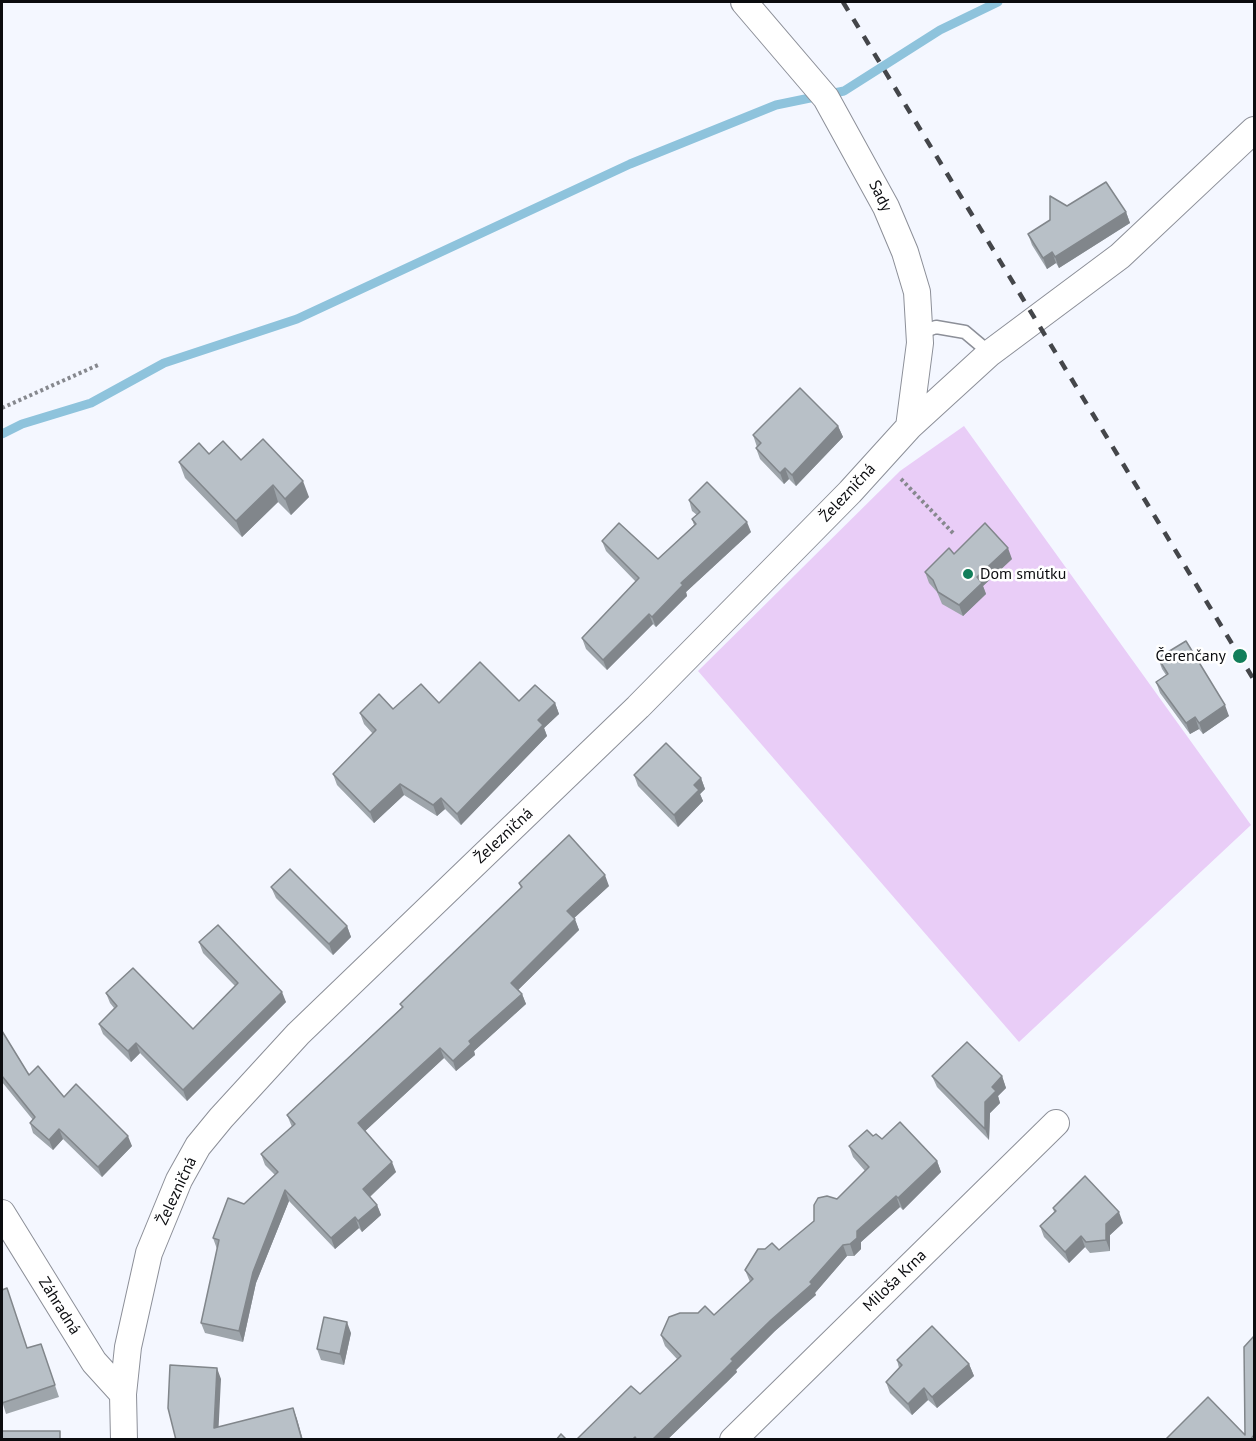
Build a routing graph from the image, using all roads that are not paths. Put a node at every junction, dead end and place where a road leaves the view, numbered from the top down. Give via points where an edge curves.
1 (744, 2) edge
2 (1254, 130) edge
3 (919, 333) junction
4 (990, 353) junction
5 (909, 427) junction
6 (1056, 1123) dead end
7 (2, 1213) edge
8 (123, 1394) junction
9 (124, 1440) edge
10 (733, 1440) edge

1 - 3 street, Sady via 811,78 853,144 905,252 916,292
2 - 4 street, Železničná via 1120,256
3 - 4 lane via 936,327 965,332
3 - 5 street, Sady
4 - 5 street, Železničná
5 - 8 street, Železničná via 638,707 298,1034 220,1118 179,1180 149,1253 128,1347
6 - 10 street, Miloša Krna
7 - 8 street, Záhradná via 94,1362
8 - 9 street, Železničná

